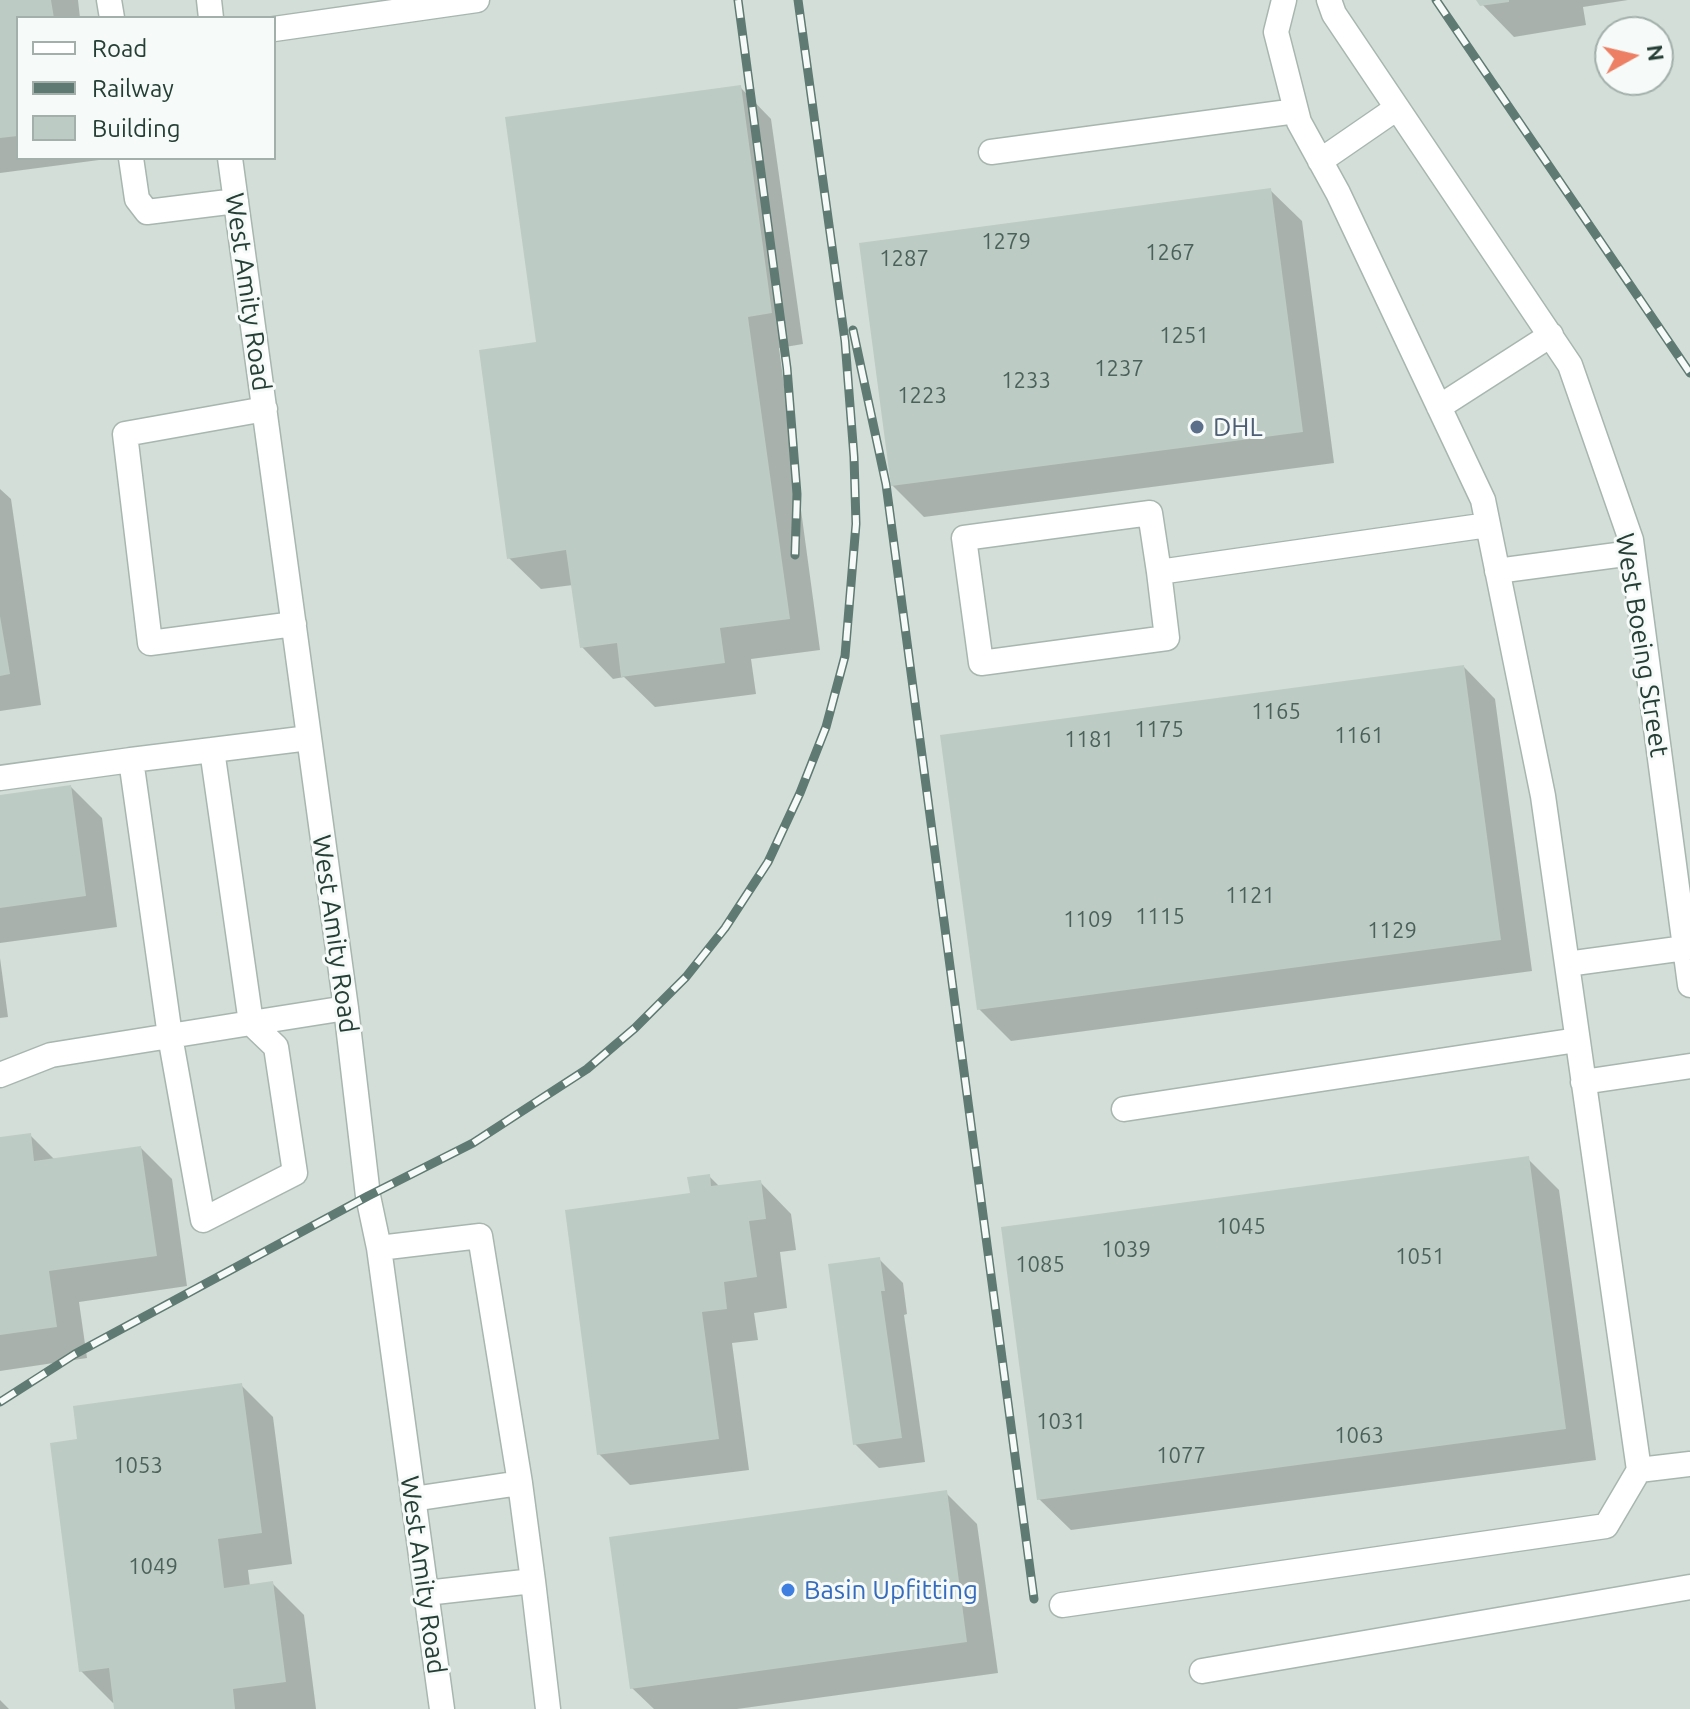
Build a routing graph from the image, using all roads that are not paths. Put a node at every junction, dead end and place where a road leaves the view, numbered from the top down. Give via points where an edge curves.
1 (477, 0) edge
2 (1284, 0) edge
3 (1329, 0) edge
4 (276, 29) edge
5 (1397, 108) junction
6 (1296, 111) junction
7 (991, 152) dead end
8 (131, 160) edge
9 (230, 160) edge
10 (1320, 161) junction
11 (236, 201) junction
12 (1551, 335) junction
13 (1439, 407) junction
14 (265, 409) junction
15 (1488, 525) junction
16 (1632, 553) junction
17 (1497, 571) junction
18 (1159, 572) junction
19 (294, 624) junction
20 (309, 738) junction
21 (212, 750) junction
22 (131, 760) junction
23 (0, 778) edge
24 (1685, 948) junction
25 (1567, 964) junction
26 (1690, 985) edge
27 (346, 1008) junction
28 (251, 1023) junction
29 (170, 1036) junction
30 (1577, 1040) junction
31 (1690, 1066) edge
32 (0, 1075) edge
33 (1583, 1082) junction
34 (1124, 1109) dead end
35 (379, 1248) junction
36 (1690, 1464) edge
37 (1639, 1470) junction
38 (520, 1483) junction
39 (413, 1499) junction
40 (533, 1581) junction
41 (1690, 1587) edge
42 (426, 1593) junction
43 (1062, 1605) dead end
44 (1202, 1671) dead end
45 (442, 1709) edge
46 (548, 1709) edge

1 - 4 street
2 - 6 street via 1276,32
3 - 5 street, West Boeing Street
5 - 10 street
5 - 12 street, West Boeing Street
6 - 7 street
6 - 10 street
8 - 11 street via 137,199 147,212
9 - 11 street, West Amity Road
10 - 13 street
11 - 14 street, West Amity Road
12 - 13 street
12 - 16 street, West Boeing Street via 1570,365
13 - 15 street via 1483,500
14 - 19 street, West Amity Road
14 - 19 street via 125,434 150,643
15 - 17 street
15 - 18 street
16 - 17 street
16 - 24 street, West Boeing Street
17 - 25 street via 1543,796
18 - 18 street via 1150,513 964,538 981,663 1167,638
19 - 20 street, West Amity Road
20 - 21 street
20 - 27 street, West Amity Road
21 - 22 street
21 - 28 street
22 - 23 street
22 - 29 street
24 - 25 street
24 - 26 street, West Boeing Street
25 - 30 street
27 - 28 street
27 - 35 street, West Amity Road
28 - 29 street
28 - 29 street via 276,1047 295,1173 203,1220
29 - 32 street via 51,1055
30 - 33 street
30 - 34 street
31 - 33 street
33 - 37 street
35 - 38 street via 480,1236
35 - 39 street, West Amity Road
36 - 37 street
37 - 43 street via 1606,1526
38 - 39 street
38 - 40 street
39 - 42 street, West Amity Road
40 - 42 street
40 - 46 street
41 - 44 street
42 - 45 street, West Amity Road

